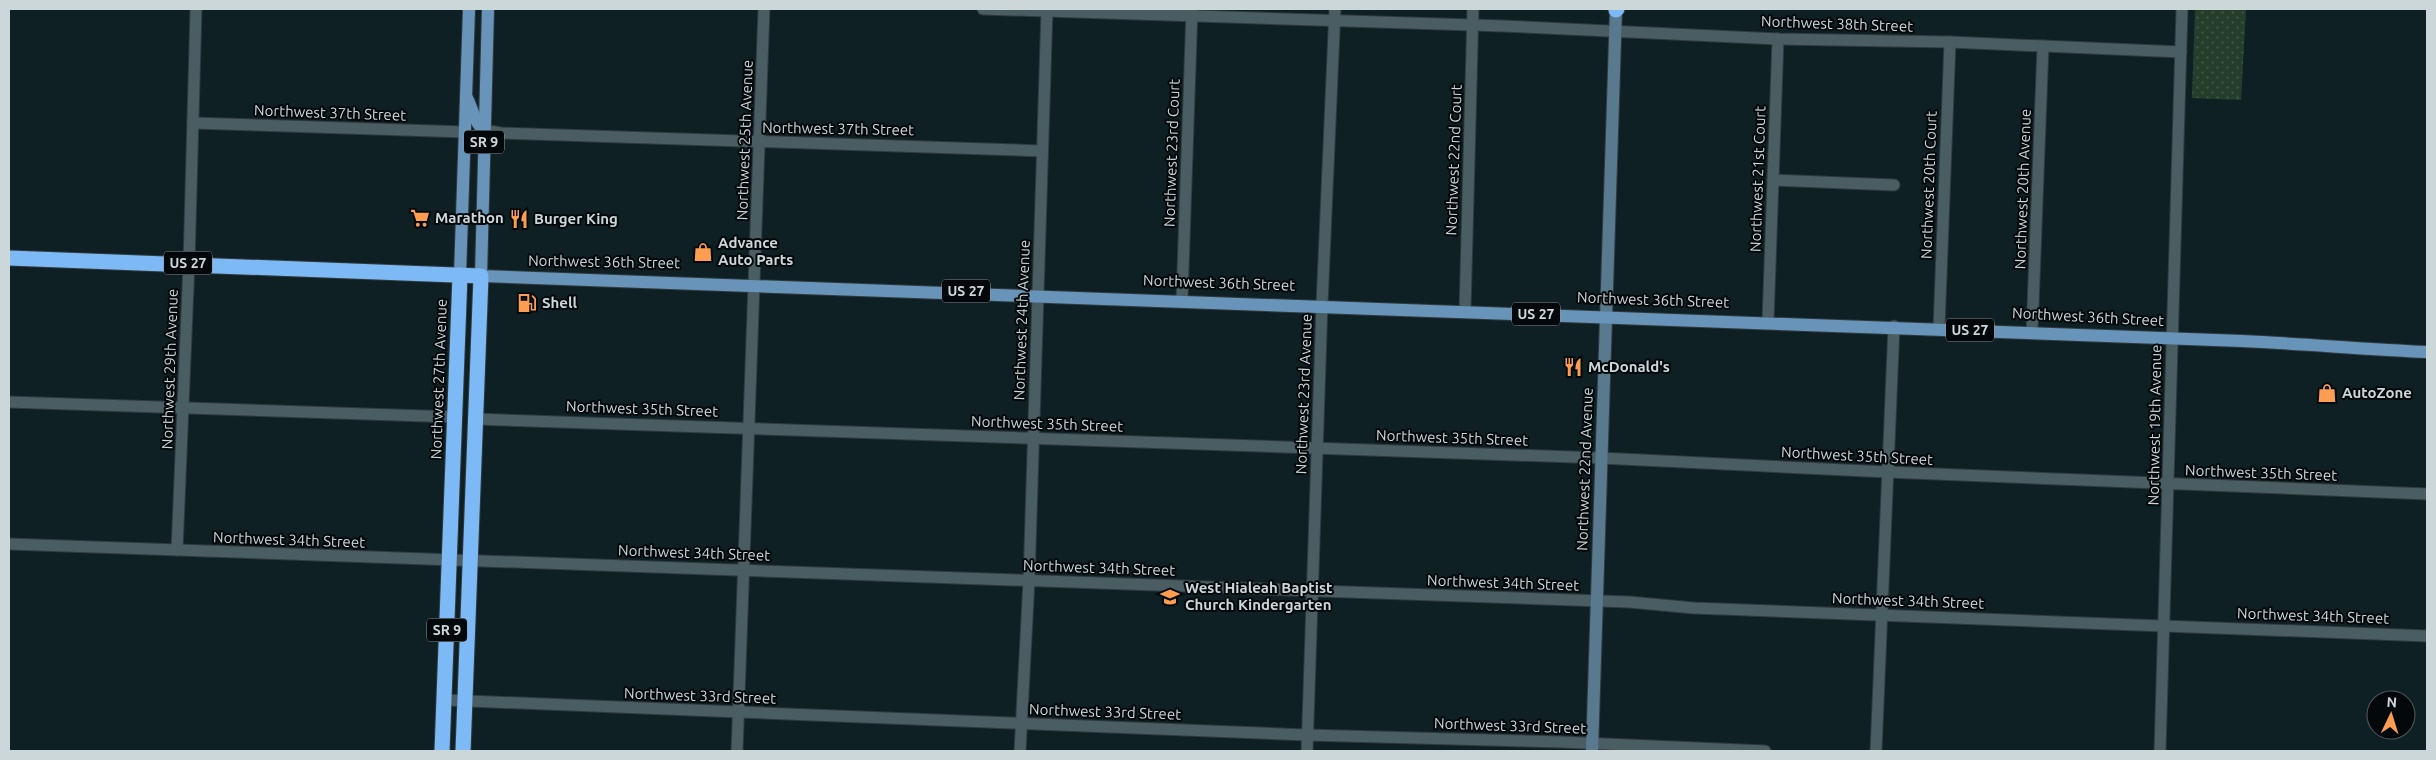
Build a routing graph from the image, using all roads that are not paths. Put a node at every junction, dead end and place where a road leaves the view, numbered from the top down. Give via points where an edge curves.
1 (196, 9) edge
2 (469, 9) edge
3 (488, 9) edge
4 (764, 9) edge
5 (983, 9) edge
6 (1473, 9) edge
7 (1616, 9) edge
8 (2182, 9) edge
9 (1047, 10) edge
10 (1192, 12) edge
11 (1335, 15) edge
12 (1472, 26) junction
13 (1615, 31) junction
14 (1778, 39) junction
15 (1950, 42) junction
16 (2043, 46) junction
17 (2181, 52) junction
18 (466, 96) junction
19 (193, 123) junction
20 (484, 130) junction
21 (465, 132) junction
22 (761, 142) junction
23 (1042, 151) junction
24 (1773, 180) junction
25 (1894, 185) dead end
26 (9, 258) edge
27 (189, 264) junction
28 (460, 275) junction
29 (481, 276) junction
30 (755, 284) junction
31 (1038, 294) junction
32 (1182, 299) junction
33 (1322, 304) junction
34 (1465, 311) junction
35 (1606, 316) junction
36 (1768, 321) junction
37 (1894, 326) junction
38 (1939, 328) junction
39 (2032, 332) junction
40 (2172, 339) junction
41 (2427, 352) edge
42 (9, 402) edge
43 (183, 408) junction
44 (456, 417) junction
45 (475, 418) junction
46 (748, 428) junction
47 (474, 435) junction
48 (1034, 440) junction
49 (1318, 448) junction
50 (1602, 458) junction
51 (1887, 472) junction
52 (2169, 485) junction
53 (2427, 494) edge
54 (9, 544) edge
55 (177, 550) junction
56 (470, 560) junction
57 (450, 561) junction
58 (743, 570) junction
59 (1029, 580) junction
60 (1312, 592) junction
61 (1596, 601) junction
62 (1882, 616) junction
63 (2164, 625) junction
64 (2427, 636) edge
65 (444, 700) junction
66 (464, 701) junction
67 (738, 712) junction
68 (1022, 723) junction
69 (1307, 736) junction
70 (1592, 747) edge
71 (442, 751) edge
72 (463, 751) edge
73 (737, 751) edge
74 (1020, 751) edge
75 (1307, 751) edge
76 (1765, 751) edge
77 (1876, 751) edge
78 (2160, 751) edge

1 - 19 street, Northwest 29th Avenue
2 - 18 main road, Northwest 27th Avenue / SR 9
3 - 20 main road, SR 9
4 - 22 street, Northwest 25th Avenue
5 - 9 street, Northwest 38th Street
6 - 12 street, Northwest 22nd Court
7 - 13 main road, Northwest 22nd Avenue
8 - 17 street, Northwest 19th Avenue
9 - 10 street, Northwest 38th Street
9 - 23 street, Northwest 24th Avenue
10 - 11 street, Northwest 38th Street
10 - 32 street, Northwest 23rd Court
11 - 12 street, Northwest 38th Street
11 - 33 street, Northwest 23rd Avenue
12 - 13 street, Northwest 38th Street
12 - 34 street, Northwest 22nd Court
13 - 14 street, Northwest 38th Street
13 - 35 main road, Northwest 22nd Avenue
14 - 15 street, Northwest 38th Street
14 - 24 street, Northwest 21st Court
15 - 16 street, Northwest 38th Street
15 - 38 street, Northwest 20th Court
16 - 17 street, Northwest 38th Street
16 - 39 street, Northwest 20th Avenue
17 - 40 street, Northwest 19th Avenue
18 - 20 main road via 477,124
18 - 21 main road, Northwest 27th Avenue / SR 9
19 - 21 street, Northwest 37th Street
19 - 27 street, Northwest 29th Avenue
20 - 22 street, Northwest 37th Street
20 - 29 main road, SR 9
21 - 28 main road, Northwest 27th Avenue / SR 9
22 - 23 street, Northwest 37th Street
22 - 30 street, Northwest 25th Avenue
23 - 31 street, Northwest 24th Avenue
24 - 25 street
24 - 36 street, Northwest 21st Court
26 - 27 highway, Northwest 36th Street / US 27
27 - 28 highway, Northwest 36th Street / US 27
27 - 43 street, Northwest 29th Avenue
28 - 29 highway, Northwest 36th Street / US 27
28 - 44 highway, Northwest 27th Avenue / SR 9
29 - 30 main road, Northwest 36th Street / US 27
29 - 45 highway, SR 9
30 - 31 main road, Northwest 36th Street / US 27
30 - 46 street, Northwest 25th Avenue
31 - 32 main road, Northwest 36th Street / US 27
31 - 48 street, Northwest 24th Avenue
32 - 33 main road, Northwest 36th Street / US 27
33 - 34 main road, Northwest 36th Street / US 27
33 - 49 street, Northwest 23rd Avenue
34 - 35 main road, Northwest 36th Street / US 27
35 - 36 main road, Northwest 36th Street / US 27
35 - 50 main road, Northwest 22nd Avenue
36 - 37 main road, Northwest 36th Street / US 27
37 - 38 main road, Northwest 36th Street / US 27
37 - 51 street
38 - 39 main road, Northwest 36th Street / US 27
39 - 40 main road, Northwest 36th Street / US 27
40 - 41 main road, Northwest 36th Street / US 27
40 - 52 street, Northwest 19th Avenue
42 - 43 street
43 - 44 street
43 - 55 street, Northwest 29th Avenue
44 - 47 highway via 470,425
44 - 57 highway, Northwest 27th Avenue / SR 9
45 - 46 street, Northwest 35th Street
45 - 47 highway, SR 9
46 - 48 street, Northwest 35th Street
46 - 58 street, Northwest 25th Avenue
47 - 56 highway, SR 9
48 - 49 street, Northwest 35th Street
48 - 59 street, Northwest 24th Avenue
49 - 50 street, Northwest 35th Street
49 - 60 street, Northwest 23rd Avenue
50 - 51 street, Northwest 35th Street
50 - 61 main road, Northwest 22nd Avenue
51 - 52 street, Northwest 35th Street
51 - 62 street
52 - 53 street, Northwest 35th Street
52 - 63 street, Northwest 19th Avenue
54 - 55 street, Northwest 34th Street
55 - 57 street, Northwest 34th Street
56 - 57 street, Northwest 34th Street
56 - 58 street, Northwest 34th Street
56 - 66 highway, SR 9
57 - 65 highway, Northwest 27th Avenue / SR 9
58 - 59 street, Northwest 34th Street
58 - 67 street, Northwest 25th Avenue
59 - 60 street, Northwest 34th Street
59 - 68 street, Northwest 24th Avenue
60 - 61 street, Northwest 34th Street
60 - 69 street, Northwest 23rd Avenue
61 - 62 street, Northwest 34th Street
61 - 70 main road, Northwest 22nd Avenue
62 - 63 street, Northwest 34th Street
62 - 77 street
63 - 64 street, Northwest 34th Street
63 - 78 street, Northwest 19th Avenue
65 - 66 street, Northwest 33rd Street
65 - 71 highway, Northwest 27th Avenue / SR 9
66 - 67 street, Northwest 33rd Street
66 - 72 highway, SR 9
67 - 68 street, Northwest 33rd Street
67 - 73 street, Northwest 25th Avenue
68 - 69 street, Northwest 33rd Street
68 - 74 street, Northwest 24th Avenue
69 - 70 street, Northwest 33rd Street
69 - 75 street, Northwest 23rd Avenue
70 - 76 street, Northwest 33rd Street

